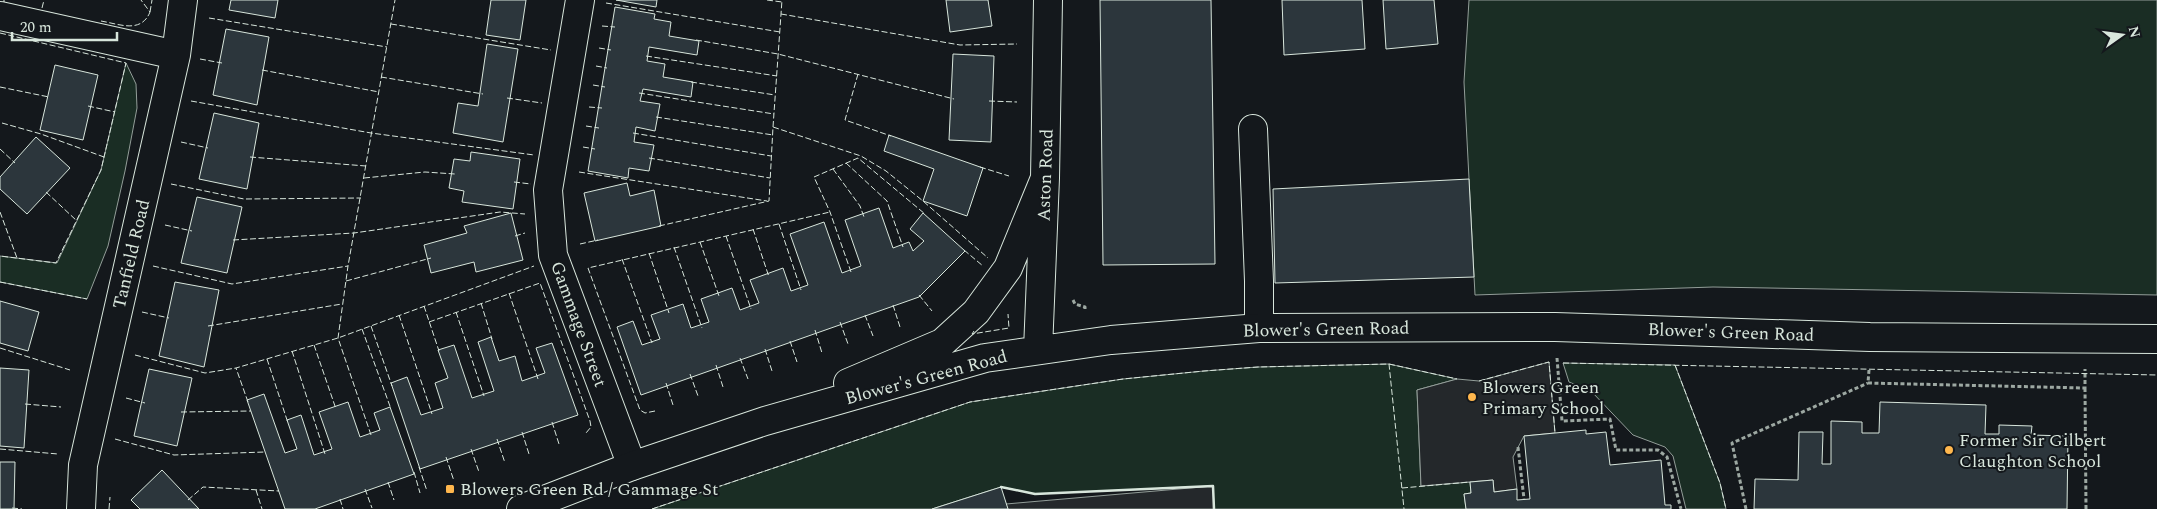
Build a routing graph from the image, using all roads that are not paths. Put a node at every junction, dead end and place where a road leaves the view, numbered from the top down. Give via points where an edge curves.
1 (183, 0) edge
2 (580, 0) edge
3 (1048, 0) edge
4 (0, 16) edge
5 (176, 55) junction
6 (1253, 129) dead end
7 (1046, 178) junction
8 (1259, 328) junction
9 (2157, 339) edge
10 (1038, 350) junction
11 (765, 421) junction
12 (632, 466) junction
13 (81, 509) edge
14 (521, 509) edge

1 - 5 main road, Tanfield Road
2 - 12 main road, Gammage Street via 548,190 552,255
3 - 7 main road, Aston Road
4 - 5 main road
5 - 13 main road, Tanfield Road via 83,464
6 - 8 main road
7 - 10 main road, Aston Road
7 - 11 main road via 1008,268 976,312 942,343
8 - 9 main road, Blower's Green Road via 1555,327 1870,337
8 - 10 main road, Blower's Green Road via 1110,340
10 - 11 main road, Blower's Green Road via 985,358
11 - 12 main road, Blower's Green Road
12 - 14 main road, Blower's Green Road

